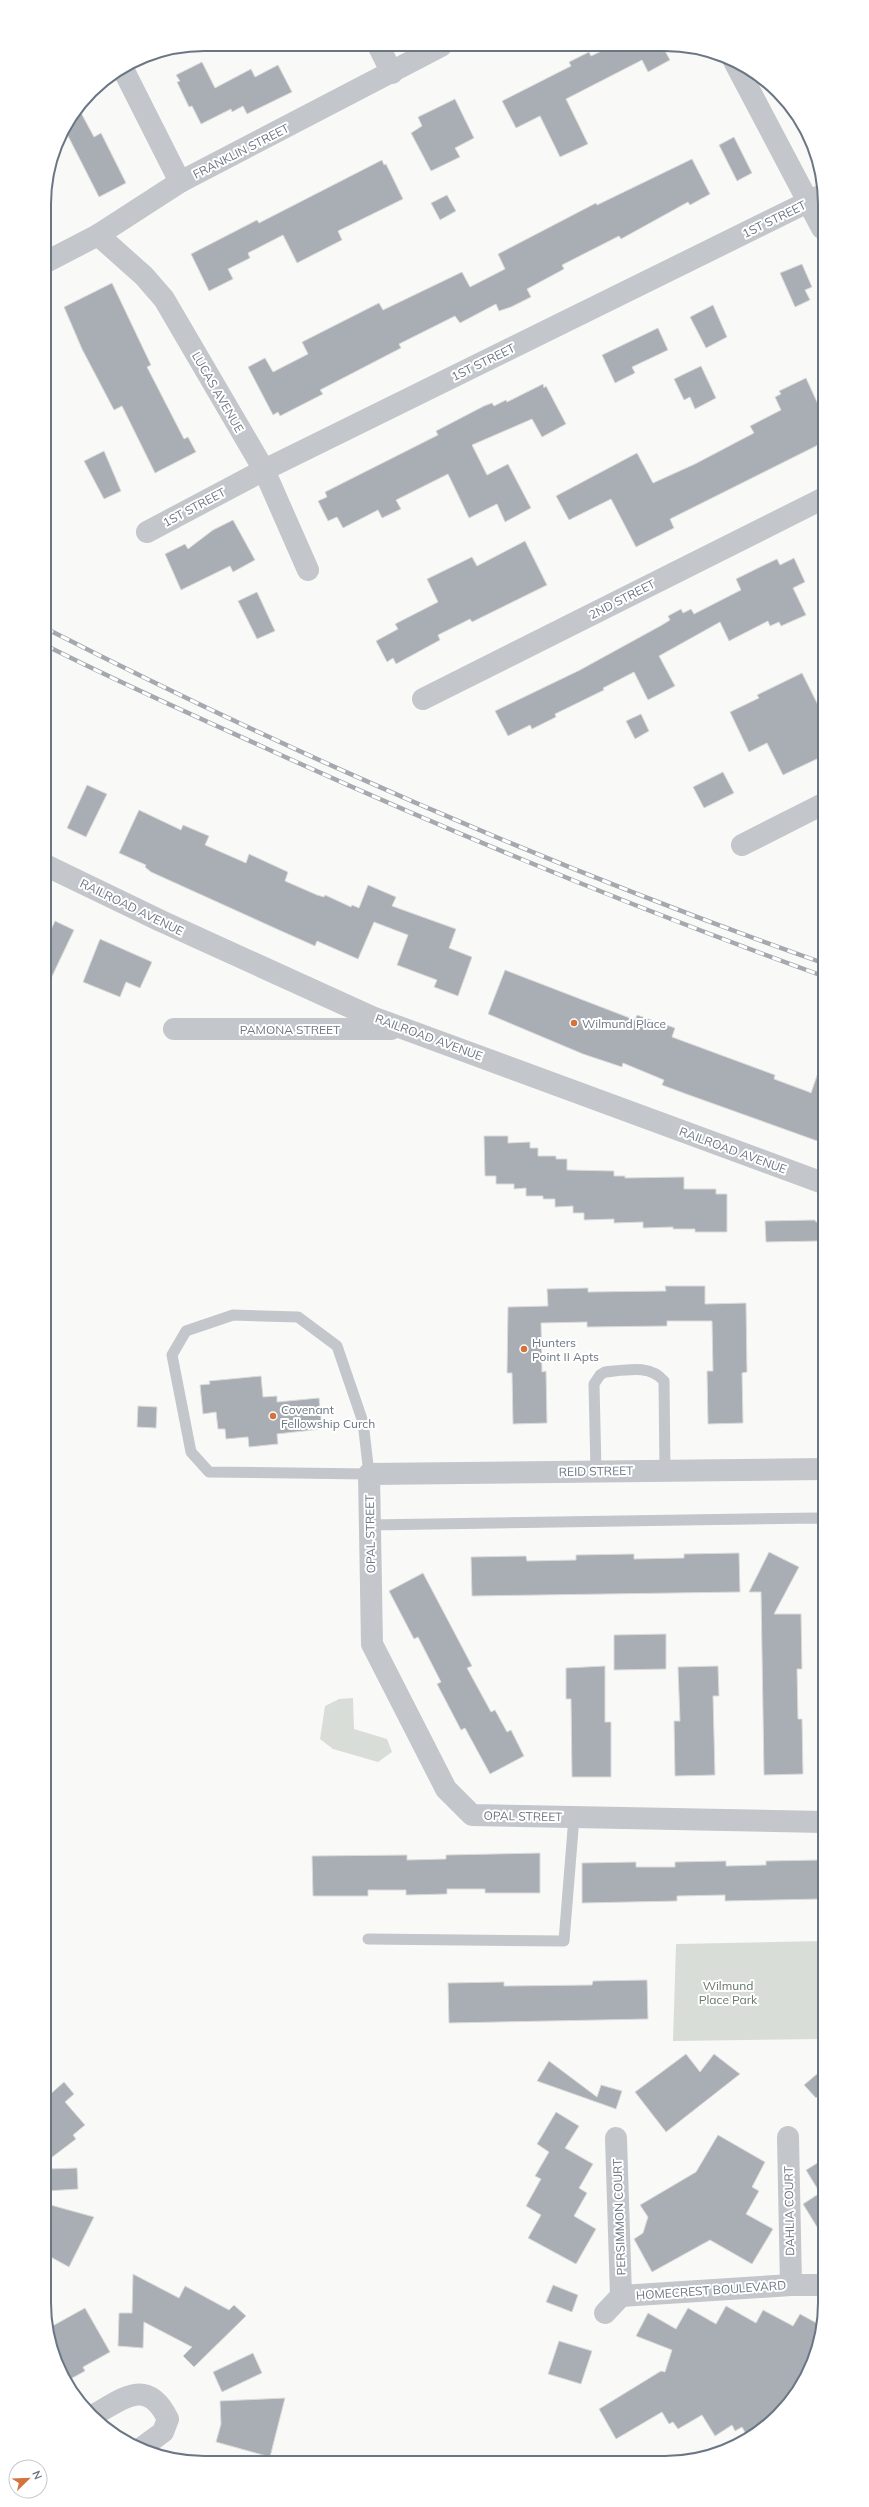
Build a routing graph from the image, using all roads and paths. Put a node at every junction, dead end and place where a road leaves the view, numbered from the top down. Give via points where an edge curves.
1 (381, 51) edge
2 (432, 51) edge
3 (740, 72) edge
4 (392, 73) junction
5 (125, 74) edge
6 (180, 182) junction
7 (815, 199) edge
8 (818, 211) edge
9 (98, 235) junction
10 (51, 258) edge
11 (264, 470) junction
12 (818, 501) edge
13 (147, 532) dead end
14 (308, 570) dead end
15 (423, 699) dead end
16 (818, 807) edge
17 (742, 845) dead end
18 (51, 868) edge
19 (174, 1029) dead end
20 (406, 1029) junction
21 (818, 1181) edge
22 (818, 1469) edge
23 (596, 1471) junction
24 (665, 1471) junction
25 (369, 1474) junction
26 (818, 1518) edge
27 (370, 1525) junction
28 (574, 1817) junction
29 (818, 1822) edge
30 (368, 1939) dead end
31 (788, 2137) dead end
32 (616, 2138) dead end
33 (791, 2285) junction
34 (818, 2285) edge
35 (621, 2296) junction
36 (605, 2313) dead end
37 (98, 2413) edge
38 (146, 2444) edge

1 - 4 street
2 - 4 street, FRANKLIN STREET
3 - 7 street
4 - 6 street, FRANKLIN STREET
5 - 6 street
6 - 9 street, FRANKLIN STREET
7 - 8 street
7 - 11 street, 1ST STREET
9 - 10 street, FRANKLIN STREET
9 - 11 street, LUCAS AVENUE via 144,276 164,299
11 - 13 street, 1ST STREET
11 - 14 street, LUCAS AVENUE
12 - 15 street, 2ND STREET
16 - 17 street
18 - 20 street, RAILROAD AVENUE via 292,982
19 - 20 street, PAMONA STREET
20 - 21 street, RAILROAD AVENUE
22 - 24 street, REID STREET
23 - 24 street, REID STREET
23 - 24 lane via 594,1384 605,1372 646,1369 657,1373 664,1381
23 - 25 street, REID STREET
25 - 25 lane via 363,1422 337,1346 298,1317 233,1315 186,1331 172,1355 192,1452 210,1472
25 - 27 street, OPAL STREET
26 - 27 lane
27 - 28 street, OPAL STREET via 372,1644 446,1789 472,1815
28 - 29 street, OPAL STREET
28 - 30 lane via 564,1941
31 - 33 street, DAHLIA COURT
32 - 35 street, PERSIMMON COURT
33 - 34 street, HOMECREST BOULEVARD
33 - 35 street, HOMECREST BOULEVARD
35 - 36 street, HOMECREST BOULEVARD
37 - 38 street via 132,2394 148,2394 161,2405 168,2419 163,2432

